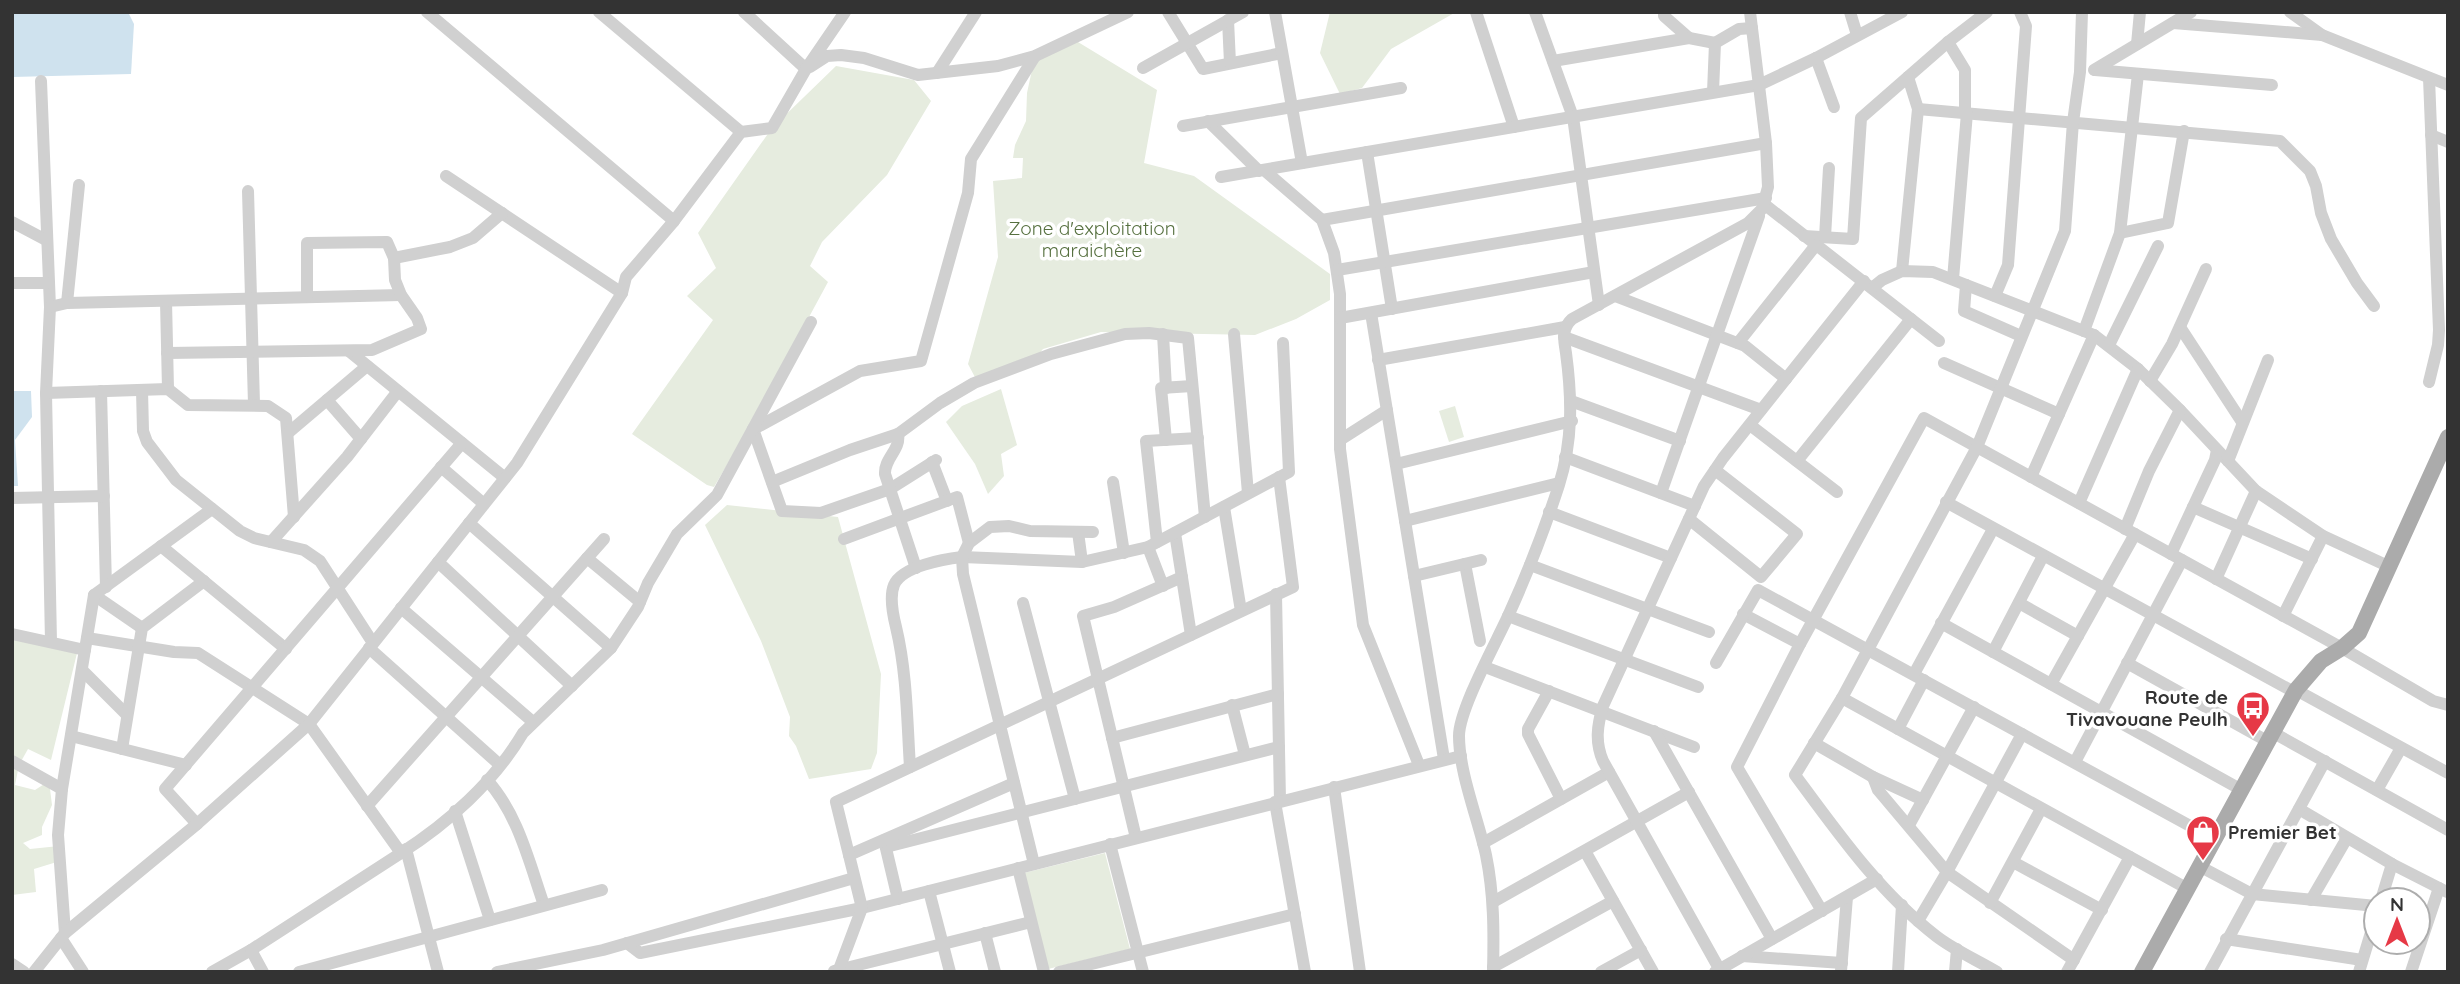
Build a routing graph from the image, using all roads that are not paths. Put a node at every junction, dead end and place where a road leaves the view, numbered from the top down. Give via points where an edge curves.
1 (427, 12) edge
2 (599, 12) edge
3 (744, 12) edge
4 (845, 12) edge
5 (976, 12) edge
6 (1128, 12) edge
7 (1168, 12) edge
8 (1243, 12) edge
9 (1275, 12) edge
10 (1477, 12) edge
11 (1535, 12) edge
12 (1664, 12) edge
13 (1749, 12) edge
14 (1850, 12) edge
15 (1902, 12) edge
16 (1987, 12) edge
17 (2020, 12) edge
18 (2081, 12) edge
19 (2140, 12) edge
20 (2191, 12) edge
21 (2290, 12) edge
22 (1228, 20) junction
23 (2173, 23) junction
24 (1752, 28) junction
25 (1857, 35) junction
26 (2322, 35) junction
27 (1689, 38) junction
28 (1186, 42) junction
29 (1948, 42) junction
30 (1715, 43) junction
31 (2137, 44) junction
32 (1282, 53) junction
33 (1035, 56) junction
34 (1816, 58) junction
35 (1553, 61) junction
36 (1230, 63) junction
37 (1143, 68) dead end
38 (806, 69) junction
39 (2095, 70) junction
40 (2080, 72) junction
41 (937, 73) junction
42 (2138, 74) junction
43 (1908, 77) junction
44 (2429, 78) junction
45 (41, 81) dead end
46 (1759, 85) junction
47 (2272, 85) dead end
48 (2448, 85) edge
49 (1401, 88) dead end
50 (1713, 92) junction
51 (1292, 107) junction
52 (1834, 107) dead end
53 (1918, 109) junction
54 (1966, 113) junction
55 (1573, 117) junction
56 (2018, 117) junction
57 (1208, 121) junction
58 (2073, 122) junction
59 (1183, 126) dead end
60 (1514, 127) junction
61 (2132, 127) junction
62 (2184, 131) junction
63 (741, 132) junction
64 (2431, 135) junction
65 (2448, 142) edge
66 (1766, 143) junction
67 (1367, 152) junction
68 (1302, 163) junction
69 (1829, 168) dead end
70 (1261, 170) junction
71 (1581, 175) junction
72 (446, 176) dead end
73 (1221, 177) dead end
74 (79, 185) dead end
75 (248, 191) dead end
76 (2434, 197) junction
77 (2448, 203) edge
78 (1764, 204) junction
79 (1376, 210) junction
80 (502, 213) junction
81 (1322, 220) junction
82 (12, 222) edge
83 (674, 222) junction
84 (1588, 226) junction
85 (2120, 233) junction
86 (46, 240) junction
87 (1820, 241) junction
88 (2158, 246) dead end
89 (394, 258) junction
90 (1384, 262) junction
91 (2206, 269) dead end
92 (1337, 270) junction
93 (1902, 271) junction
94 (1594, 272) junction
95 (1953, 279) junction
96 (48, 283) junction
97 (12, 284) edge
98 (1868, 285) junction
99 (1966, 285) junction
100 (622, 293) junction
101 (401, 295) junction
102 (1615, 296) junction
103 (1995, 296) junction
104 (307, 297) junction
105 (251, 299) junction
106 (2448, 299) edge
107 (166, 301) junction
108 (67, 303) junction
109 (1599, 305) junction
110 (2374, 306) dead end
111 (50, 307) junction
112 (1392, 309) junction
113 (2033, 311) junction
114 (1370, 313) junction
115 (1340, 318) junction
116 (1911, 319) junction
117 (2443, 320) edge
118 (811, 322) dead end
119 (2180, 327) junction
120 (1564, 332) junction
121 (2089, 333) junction
122 (1163, 334) junction
123 (1234, 334) dead end
124 (1718, 334) junction
125 (2021, 336) junction
126 (1940, 341) dead end
127 (1283, 343) dead end
128 (1738, 343) junction
129 (2109, 345) junction
130 (349, 351) junction
131 (167, 352) junction
132 (253, 352) junction
133 (1378, 360) junction
134 (2268, 360) dead end
135 (1944, 363) dead end
136 (368, 366) junction
137 (2138, 369) junction
138 (1786, 379) junction
139 (2150, 382) junction
140 (2429, 382) dead end
141 (1192, 386) junction
142 (1699, 387) junction
143 (2001, 387) junction
144 (1166, 388) junction
145 (167, 389) junction
146 (142, 390) junction
147 (101, 391) junction
148 (398, 391) junction
149 (46, 393) junction
150 (327, 400) junction
151 (1571, 401) junction
152 (254, 404) junction
153 (1387, 410) junction
154 (1762, 410) junction
155 (2180, 410) junction
156 (2059, 414) junction
157 (1572, 421) junction
158 (2242, 422) junction
159 (1750, 425) junction
160 (753, 429) junction
161 (288, 433) junction
162 (898, 434) junction
163 (2448, 437) edge
164 (1198, 438) junction
165 (361, 439) junction
166 (1166, 440) junction
167 (1339, 440) junction
168 (1680, 441) junction
169 (462, 443) junction
170 (1976, 447) junction
171 (2217, 450) junction
172 (1565, 457) junction
173 (1797, 461) junction
174 (2228, 461) junction
175 (1396, 464) junction
176 (441, 467) junction
177 (1715, 470) junction
178 (1279, 477) junction
179 (2031, 477) junction
180 (505, 478) junction
181 (772, 482) junction
182 (1113, 482) dead end
183 (1559, 483) junction
184 (890, 489) junction
185 (2256, 491) junction
186 (1837, 492) dead end
187 (1248, 493) junction
188 (1661, 493) junction
189 (104, 496) junction
190 (48, 497) junction
191 (12, 498) edge
192 (947, 501) junction
193 (1946, 502) junction
194 (2079, 503) junction
195 (484, 504) junction
196 (1695, 506) junction
197 (1224, 507) junction
198 (2193, 508) junction
199 (212, 509) junction
200 (1549, 512) junction
201 (294, 516) junction
202 (1205, 516) junction
203 (900, 518) junction
204 (1689, 519) junction
205 (1405, 521) junction
206 (469, 523) junction
207 (2240, 528) junction
208 (1993, 529) junction
209 (2130, 531) junction
210 (1078, 532) junction
211 (1093, 532) dead end
212 (1175, 533) junction
213 (2323, 536) junction
214 (604, 539) dead end
215 (844, 539) dead end
216 (271, 542) junction
217 (970, 543) junction
218 (1152, 545) junction
219 (162, 546) junction
220 (1124, 553) junction
221 (2043, 555) junction
222 (962, 557) junction
223 (2177, 557) junction
224 (587, 558) junction
225 (1671, 558) junction
226 (2312, 559) junction
227 (1481, 561) dead end
228 (438, 562) junction
229 (1082, 562) junction
230 (1465, 564) junction
231 (1530, 565) junction
232 (2390, 567) junction
233 (916, 568) junction
234 (1414, 576) junction
235 (1182, 578) junction
236 (2216, 579) junction
237 (204, 582) junction
238 (1163, 586) junction
239 (106, 587) junction
240 (2105, 588) junction
241 (337, 589) junction
242 (1276, 594) junction
243 (94, 595) junction
244 (553, 597) junction
245 (640, 603) junction
246 (1023, 603) dead end
247 (2019, 603) junction
248 (401, 608) junction
249 (1648, 608) junction
250 (1241, 611) junction
251 (1742, 614) junction
252 (2153, 615) junction
253 (1508, 616) junction
254 (2283, 616) junction
255 (1814, 619) junction
256 (1941, 623) junction
257 (142, 628) junction
258 (1709, 632) dead end
259 (12, 634) edge
260 (1191, 635) junction
261 (518, 636) junction
262 (2078, 636) junction
263 (1480, 641) dead end
264 (51, 642) junction
265 (86, 644) junction
266 (1800, 644) junction
267 (140, 645) junction
268 (371, 646) junction
269 (611, 648) junction
270 (2342, 648) junction
271 (285, 649) junction
272 (1868, 649) junction
273 (1993, 652) junction
274 (1624, 659) junction
275 (1716, 663) dead end
276 (2127, 663) junction
277 (1485, 667) junction
278 (83, 671) junction
279 (481, 677) junction
280 (1919, 677) junction
281 (1098, 679) junction
282 (2051, 684) junction
283 (572, 686) junction
284 (1698, 687) dead end
285 (252, 688) junction
286 (1549, 691) junction
287 (2295, 691) junction
288 (1278, 694) junction
289 (1842, 698) junction
290 (1049, 701) junction
291 (1231, 705) junction
292 (2448, 705) edge
293 (1973, 707) junction
294 (1601, 711) junction
295 (2102, 712) junction
296 (127, 715) junction
297 (446, 717) junction
298 (533, 722) junction
299 (309, 724) junction
300 (1000, 725) junction
301 (1898, 729) junction
302 (1654, 732) junction
303 (2022, 733) junction
304 (71, 736) junction
305 (2270, 736) junction
306 (1112, 738) junction
307 (1814, 743) junction
308 (1279, 747) junction
309 (1695, 747) dead end
310 (2401, 748) junction
311 (122, 749) junction
312 (1245, 755) junction
313 (1461, 756) junction
314 (1947, 756) junction
315 (1444, 759) junction
316 (12, 761) edge
317 (2325, 761) junction
318 (2075, 762) junction
319 (186, 765) junction
320 (500, 765) junction
321 (1419, 765) junction
322 (910, 767) junction
323 (1609, 772) junction
324 (2448, 773) edge
325 (1873, 778) junction
326 (487, 779) junction
327 (1996, 782) junction
328 (1014, 783) junction
329 (1124, 786) junction
330 (1334, 786) junction
331 (62, 789) junction
332 (2241, 789) junction
333 (2377, 790) junction
334 (1689, 792) junction
335 (1075, 799) junction
336 (1561, 799) junction
337 (1923, 800) junction
338 (1278, 801) junction
339 (367, 806) junction
340 (2041, 809) junction
341 (2298, 809) junction
342 (455, 811) junction
343 (1021, 813) junction
344 (1637, 821) junction
345 (197, 824) junction
346 (1909, 825) junction
347 (2448, 830) edge
348 (1136, 838) junction
349 (2347, 838) junction
350 (2214, 839) junction
351 (885, 843) junction
352 (1483, 843) junction
353 (1110, 845) junction
354 (404, 851) junction
355 (1584, 851) junction
356 (849, 855) junction
357 (2130, 857) junction
358 (2012, 862) junction
359 (1034, 864) junction
360 (2392, 864) junction
361 (2199, 866) junction
362 (1017, 868) junction
363 (1947, 872) junction
364 (855, 878) junction
365 (1877, 879) junction
366 (2385, 886) edge
367 (2188, 889) junction
368 (602, 890) dead end
369 (929, 891) junction
370 (2445, 892) edge
371 (2252, 894) junction
372 (1847, 897) junction
373 (898, 899) junction
374 (2311, 900) junction
375 (1613, 901) junction
376 (1493, 902) junction
377 (1990, 903) junction
378 (544, 905) junction
379 (1902, 905) junction
380 (2362, 905) edge
381 (862, 908) junction
382 (2102, 910) junction
383 (1822, 911) junction
384 (1295, 914) junction
385 (490, 920) junction
386 (1918, 921) junction
387 (1031, 922) junction
388 (985, 933) junction
389 (63, 936) junction
390 (429, 937) junction
391 (1772, 939) junction
392 (2226, 939) junction
393 (627, 943) junction
394 (943, 944) junction
395 (1956, 949) junction
396 (251, 950) junction
397 (1641, 950) junction
398 (1138, 952) junction
399 (1742, 956) junction
400 (2074, 960) junction
401 (12, 964) edge
402 (2360, 966) edge
403 (1842, 967) edge
404 (1493, 969) edge
405 (836, 971) edge
406 (1719, 971) edge
407 (24, 972) edge
408 (34, 972) edge
409 (83, 972) edge
410 (212, 972) edge
411 (263, 972) edge
412 (299, 972) edge
413 (438, 972) edge
414 (497, 972) edge
415 (950, 972) edge
416 (995, 972) edge
417 (1044, 972) edge
418 (1059, 972) edge
419 (1143, 972) edge
420 (1305, 972) edge
421 (1360, 972) edge
422 (1601, 972) edge
423 (1653, 972) edge
424 (1898, 972) edge
425 (1955, 972) edge
426 (1997, 972) edge
427 (2067, 972) edge
428 (2142, 972) edge
429 (2210, 972) edge
430 (2411, 972) edge

1 - 83 street
2 - 63 street
3 - 38 street
4 - 38 street
5 - 41 street
6 - 33 street
7 - 28 street
8 - 22 street
9 - 32 street
10 - 60 street
11 - 35 street
12 - 27 street
13 - 24 street
14 - 25 street
15 - 25 street
16 - 29 street
17 - 56 street via 2026,26
18 - 40 street
19 - 31 street
20 - 23 street
21 - 26 street
22 - 28 street
22 - 36 street
23 - 26 street
23 - 31 street
24 - 30 street via 1739,29
24 - 46 street
25 - 34 street
26 - 44 street
27 - 30 street
27 - 35 street
28 - 36 street via 1203,69
28 - 37 street
29 - 43 street
29 - 54 street via 1965,70
30 - 50 street
31 - 39 street
32 - 36 street
32 - 51 street
33 - 41 street via 998,66
33 - 160 street via 971,159 968,193 921,361 860,371
34 - 46 street
34 - 52 street
35 - 55 street
38 - 41 street via 827,56 841,55 918,75
38 - 63 street via 772,128
39 - 40 street
39 - 42 street
40 - 58 street
42 - 47 street
42 - 61 street
43 - 53 street
43 - 87 street via 1861,118 1853,239
44 - 48 street
44 - 64 street
45 - 86 street
46 - 50 street
46 - 66 street
49 - 51 street
50 - 55 street
51 - 57 street
51 - 68 street
53 - 54 street
53 - 93 street
54 - 56 street
54 - 95 street
55 - 60 street
55 - 71 street
56 - 58 street
56 - 103 street via 2008,265
57 - 59 street
57 - 70 street
58 - 61 street
58 - 113 street via 2065,231
60 - 67 street
61 - 62 street
61 - 85 street
62 - 85 street via 2168,223
62 - 110 street via 2280,141 2286,146 2310,171 2331,239
63 - 83 street
64 - 65 street
64 - 76 street
66 - 71 street
66 - 78 street
67 - 68 street
67 - 79 street
68 - 70 street
69 - 87 street
70 - 73 street
70 - 81 street
71 - 79 street
71 - 84 street
72 - 80 street
74 - 108 street
75 - 105 street
76 - 77 street
76 - 117 street
78 - 84 street
78 - 87 street via 1804,236
78 - 102 street via 1748,223
78 - 124 street
79 - 81 street
79 - 90 street
80 - 89 street via 473,238
80 - 100 street
81 - 92 street
82 - 86 street
83 - 100 street via 626,277
84 - 90 street
84 - 94 street
85 - 121 street
86 - 96 street
87 - 98 street
87 - 128 street
88 - 129 street
89 - 101 street
89 - 104 street via 387,242 307,243
90 - 92 street
90 - 112 street
91 - 119 street
92 - 115 street
93 - 95 street via 1933,272
93 - 98 street
94 - 109 street
94 - 112 street
95 - 99 street
96 - 97 street
96 - 111 street
98 - 116 street
98 - 138 street
99 - 103 street
99 - 125 street via 1964,311
100 - 180 street
101 - 104 street
101 - 130 street via 421,329 372,351
102 - 109 street
102 - 124 street
103 - 113 street
104 - 105 street
105 - 107 street
105 - 132 street
106 - 117 street
107 - 108 street
107 - 131 street
108 - 111 street
109 - 120 street via 1572,319
111 - 149 street
112 - 114 street
113 - 121 street
113 - 125 street
114 - 115 street
114 - 133 street
115 - 167 street
116 - 126 street
116 - 173 street
117 - 140 street
118 - 160 street
119 - 139 street
119 - 158 street
120 - 133 street
120 - 142 street
120 - 151 street
121 - 129 street
121 - 156 street
122 - 141 street via 1188,338
122 - 144 street
122 - 162 street via 1125,334 996,374 940,403
123 - 187 street
124 - 128 street
124 - 142 street
125 - 143 street
127 - 178 street via 1289,472
128 - 138 street
129 - 137 street
130 - 132 street
130 - 136 street
131 - 132 street
131 - 145 street
132 - 152 street
133 - 153 street
134 - 158 street
135 - 143 street
136 - 148 street
136 - 150 street
137 - 139 street
137 - 194 street
138 - 154 street
139 - 155 street
141 - 144 street
141 - 164 street
142 - 154 street
142 - 168 street
143 - 156 street
143 - 170 street
144 - 166 street via 1161,388
145 - 146 street
145 - 152 street via 188,405
146 - 147 street
146 - 199 street via 147,442 176,480
147 - 149 street
147 - 189 street
148 - 165 street
148 - 169 street
149 - 190 street
150 - 161 street
150 - 165 street
151 - 157 street
151 - 168 street
152 - 161 street via 268,405 286,418
153 - 167 street
153 - 175 street
154 - 159 street
155 - 171 street
155 - 209 street via 2149,471
156 - 179 street
157 - 172 street
157 - 175 street
158 - 174 street
159 - 173 street
159 - 177 street
160 - 181 street
160 - 245 street via 717,495 677,534
161 - 201 street
162 - 181 street
162 - 184 street via 898,446 885,468
163 - 232 main road
164 - 166 street
164 - 202 street
165 - 201 street
166 - 218 street via 1146,441
167 - 321 street via 1363,625
168 - 188 street
169 - 176 street
169 - 180 street
170 - 179 street
170 - 193 street
170 - 255 street via 1924,418
171 - 174 street
171 - 198 street
172 - 183 street
172 - 188 street
173 - 186 street
174 - 185 street
175 - 205 street
176 - 195 street
176 - 241 street
177 - 196 street
177 - 204 street via 1797,534 1761,576
178 - 187 street
178 - 242 street via 1293,587
179 - 194 street
180 - 195 street
181 - 184 street via 782,511 821,513
182 - 220 street
183 - 200 street
183 - 205 street
184 - 192 street via 934,461
184 - 203 street
185 - 207 street
185 - 213 street
187 - 197 street
188 - 196 street
189 - 190 street
189 - 239 street
190 - 191 street
190 - 264 street
192 - 203 street
192 - 217 street via 957,497
193 - 208 street
193 - 272 street
194 - 209 street
195 - 206 street
196 - 204 street
197 - 202 street
197 - 250 street
198 - 207 street
198 - 223 street
199 - 216 street via 240,531
199 - 219 street
200 - 225 street
200 - 231 street
201 - 216 street
202 - 212 street
203 - 215 street
203 - 233 street
204 - 225 street
205 - 234 street
206 - 228 street
206 - 244 street
207 - 226 street
207 - 236 street
208 - 221 street
208 - 256 street
209 - 223 street
209 - 240 street
210 - 211 street
210 - 217 street via 998,525
210 - 229 street
212 - 218 street
212 - 235 street
213 - 226 street
213 - 232 street
214 - 224 street
216 - 241 street via 304,550 320,561
217 - 222 street
218 - 220 street
218 - 238 street
219 - 237 street
219 - 239 street
220 - 229 street
221 - 240 street
221 - 247 street
222 - 229 street
222 - 233 street
222 - 300 street
223 - 236 street
223 - 252 street
224 - 244 street
224 - 245 street
225 - 249 street
226 - 254 street
227 - 230 street
228 - 248 street
228 - 261 street
230 - 234 street
230 - 263 street
231 - 249 street
231 - 253 street
232 - 270 main road via 2359,633
233 - 322 street via 893,585 892,603 903,655
234 - 315 street
235 - 238 street
235 - 260 street
236 - 254 street
237 - 257 street
237 - 271 street
238 - 281 street via 1083,616
239 - 243 street
240 - 252 street
240 - 262 street
241 - 268 street
241 - 271 street
242 - 250 street
242 - 288 street
243 - 257 street
243 - 265 street
244 - 261 street
244 - 269 street
245 - 269 street
246 - 290 street
247 - 262 street
247 - 273 street
248 - 268 street
248 - 279 street
249 - 258 street
249 - 274 street
250 - 260 street
251 - 255 street via 1758,590
251 - 266 street
251 - 275 street
252 - 276 street
252 - 287 street
253 - 274 street
253 - 277 street
254 - 270 street
255 - 266 street
255 - 272 street
256 - 273 street
256 - 280 street
257 - 267 street
259 - 264 street
260 - 281 street
261 - 279 street
261 - 283 street
262 - 282 street
264 - 265 street
265 - 267 street
265 - 278 street
266 - 383 street via 1737,767
267 - 285 street via 198,653
267 - 296 street
268 - 297 street
268 - 299 street
269 - 283 street
270 - 287 main road via 2321,661
270 - 292 street via 2433,701
271 - 285 street
272 - 280 street
272 - 289 street
273 - 282 street
274 - 284 street
274 - 294 street
276 - 295 street
276 - 305 street
277 - 286 street
277 - 313 street via 1462,720
278 - 296 street
278 - 304 street
279 - 297 street
279 - 298 street
280 - 293 street
280 - 301 street
281 - 290 street
281 - 306 street
282 - 295 street
283 - 298 street
285 - 299 street
285 - 319 street
286 - 294 street
286 - 336 street via 1528,734
287 - 305 main road
287 - 310 street
288 - 291 street
288 - 308 street
289 - 301 street
289 - 307 street
290 - 300 street
290 - 335 street
291 - 306 street
291 - 312 street
293 - 303 street
293 - 314 street
294 - 302 street
294 - 323 street via 1598,750
295 - 318 street
295 - 332 street
296 - 311 street
297 - 320 street
297 - 339 street
298 - 320 street
299 - 339 street
299 - 345 street
300 - 322 street
300 - 328 street
301 - 314 street
302 - 309 street
302 - 334 street
303 - 318 street
303 - 327 street
304 - 311 street
304 - 331 street
305 - 317 street
305 - 332 main road
306 - 329 street
307 - 325 street
307 - 365 street via 1795,775
308 - 312 street
308 - 338 street
310 - 324 street
310 - 333 street
311 - 319 street
312 - 329 street
313 - 315 street
313 - 352 street
314 - 327 street
314 - 337 street
315 - 321 street
316 - 331 street
317 - 333 street
317 - 341 street
318 - 350 street
319 - 345 street via 165,789
320 - 326 street
321 - 330 street
322 - 356 street via 836,802
323 - 336 street
323 - 344 street
325 - 337 street
325 - 346 street
326 - 342 street
326 - 378 street via 504,798 515,822
327 - 340 street
327 - 363 street
328 - 343 street
328 - 351 street
329 - 335 street
329 - 348 street
330 - 338 street
330 - 421 street
331 - 389 street via 58,835
332 - 350 main road
333 - 347 street
334 - 344 street
334 - 391 street
335 - 343 street
336 - 352 street
337 - 346 street
338 - 348 street
338 - 384 street
339 - 354 street
340 - 357 street
340 - 358 street
341 - 349 street
341 - 371 street
342 - 354 street via 438,829
342 - 385 street
343 - 351 street
343 - 359 street
344 - 355 street
344 - 406 street
345 - 389 street
346 - 363 street
348 - 353 street
349 - 360 street
349 - 374 street
350 - 361 main road
351 - 356 street
351 - 373 street
352 - 376 street
353 - 359 street
353 - 398 street
354 - 390 street
354 - 396 street
355 - 375 street
355 - 376 street
356 - 364 street
357 - 367 street
357 - 382 street
358 - 377 street
358 - 382 street
359 - 362 street
360 - 366 street
360 - 370 street
361 - 367 main road
361 - 371 street
362 - 369 street
362 - 387 street
363 - 377 street
363 - 386 street
364 - 381 street
364 - 393 street
365 - 372 street
365 - 379 street
367 - 428 main road
368 - 378 street
369 - 373 street
369 - 394 street
370 - 430 street
371 - 374 street
371 - 392 street
372 - 383 street
372 - 403 street
373 - 381 street
374 - 380 street
375 - 397 street
375 - 404 street
376 - 404 street
377 - 400 street
378 - 385 street
379 - 386 street
379 - 424 street
381 - 393 street via 640,953
381 - 405 street
382 - 400 street
383 - 391 street
384 - 398 street
384 - 420 street
385 - 390 street
386 - 395 street
387 - 388 street
387 - 417 street
388 - 394 street
388 - 416 street
389 - 408 street
389 - 409 street
390 - 412 street
390 - 413 street
391 - 399 street
392 - 402 street
392 - 429 street
393 - 414 street
394 - 405 street
394 - 415 street
395 - 425 street
395 - 426 street
396 - 410 street
396 - 411 street
397 - 422 street
397 - 423 street
398 - 418 street
398 - 419 street
399 - 403 street
399 - 406 street
400 - 427 street
401 - 407 street

